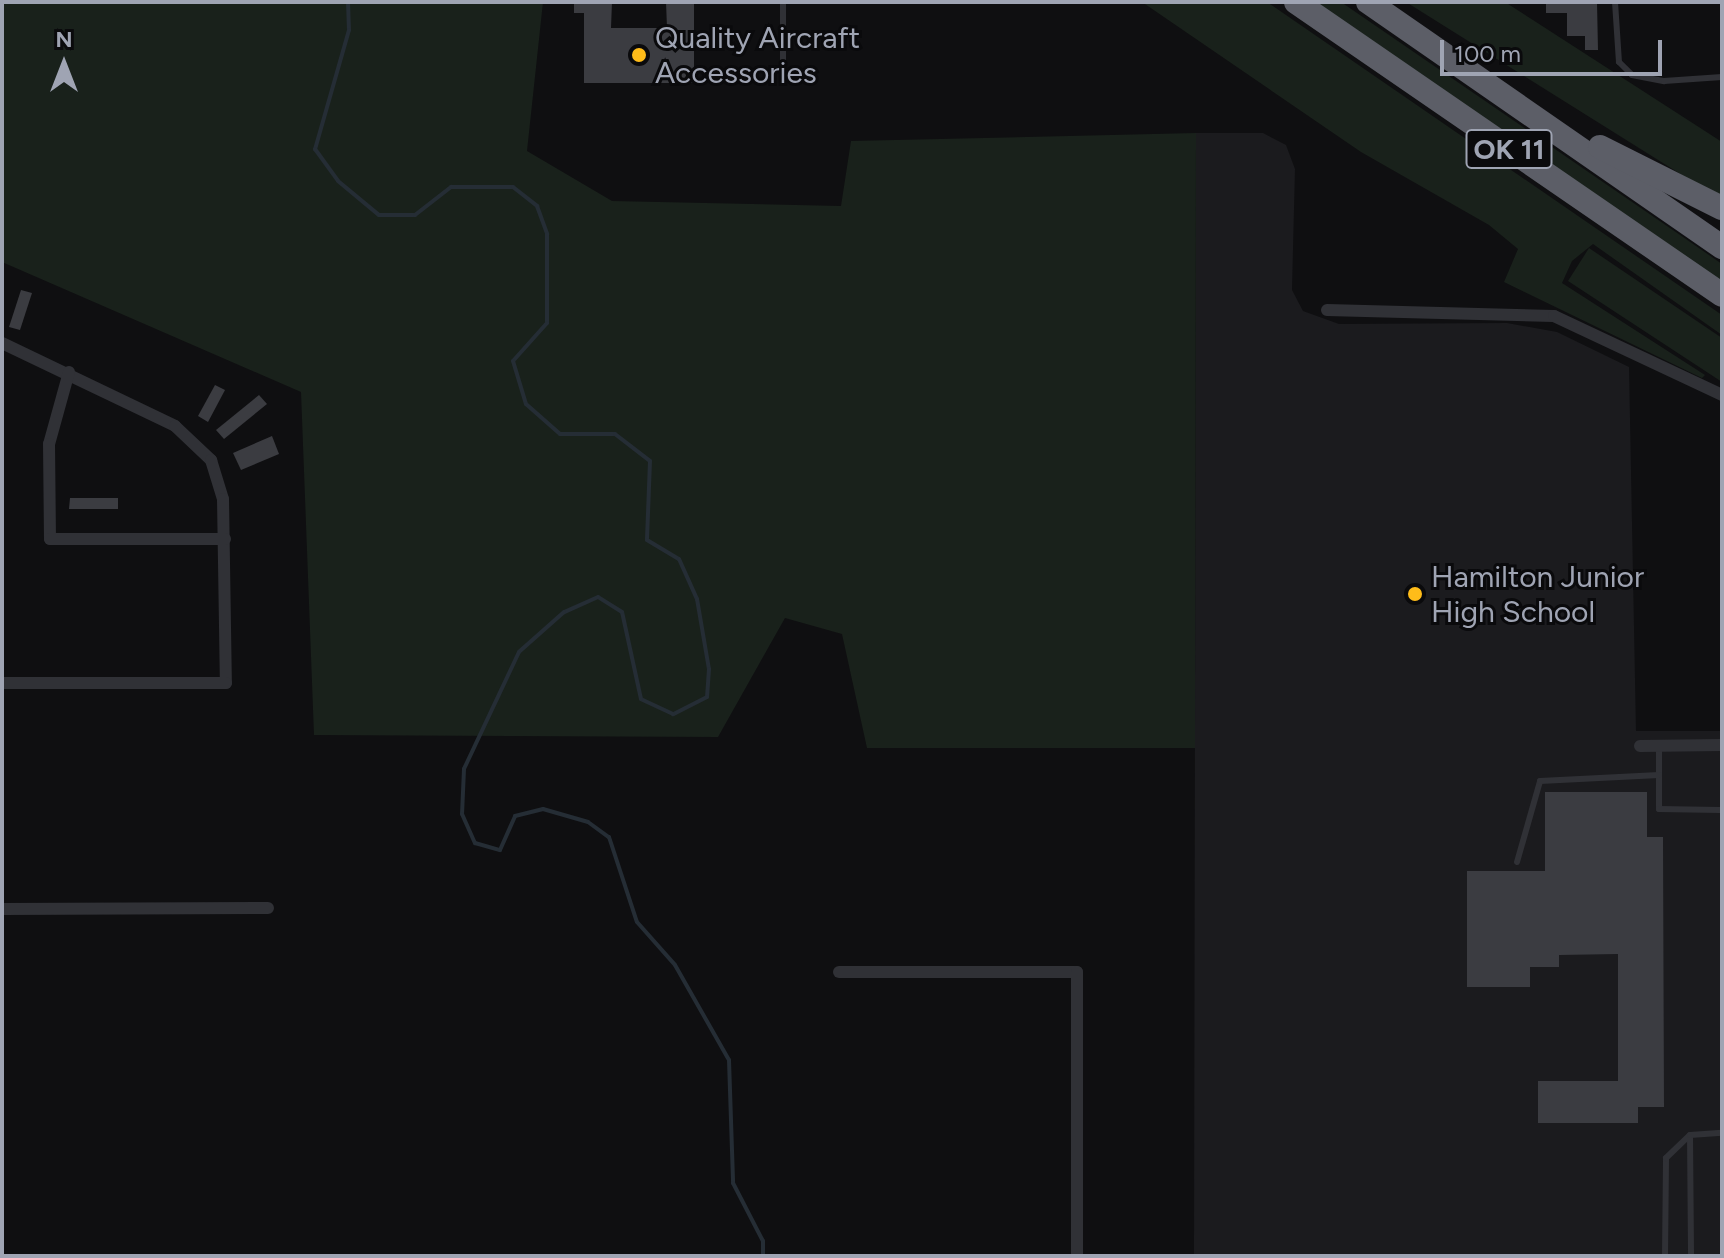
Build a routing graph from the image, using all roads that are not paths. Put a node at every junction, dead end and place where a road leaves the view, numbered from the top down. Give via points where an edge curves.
1 (783, 2) edge
2 (1296, 2) edge
3 (1368, 2) edge
4 (1615, 2) edge
5 (783, 61) dead end
6 (1722, 77) edge
7 (1506, 97) junction
8 (1722, 208) edge
9 (1722, 247) edge
10 (1722, 295) edge
11 (1327, 310) dead end
12 (2, 343) edge
13 (69, 372) junction
14 (1722, 395) edge
15 (225, 539) junction
16 (2, 683) edge
17 (1722, 745) edge
18 (1640, 746) dead end
19 (1659, 746) junction
20 (1659, 775) junction
21 (1720, 810) dead end
22 (1517, 862) dead end
23 (268, 908) dead end
24 (2, 909) edge
25 (839, 972) dead end
26 (1722, 1133) edge
27 (1690, 1135) junction
28 (1077, 1256) edge
29 (1665, 1256) edge
30 (1691, 1256) edge

1 - 5 lane
2 - 10 highway, OK 11
3 - 7 highway, OK 11
4 - 6 lane via 1619,62 1632,75 1664,81
7 - 8 highway
7 - 9 highway, OK 11
11 - 14 street via 1554,316
12 - 13 street
13 - 15 street via 175,426 200,446 219,475
13 - 15 street via 49,444 50,539
15 - 16 street via 226,683
17 - 19 street
18 - 19 street
19 - 20 lane
20 - 21 lane via 1659,809
20 - 22 lane via 1540,781
23 - 24 street
25 - 28 street via 1077,972
26 - 27 lane
27 - 29 lane via 1666,1158
27 - 30 lane

